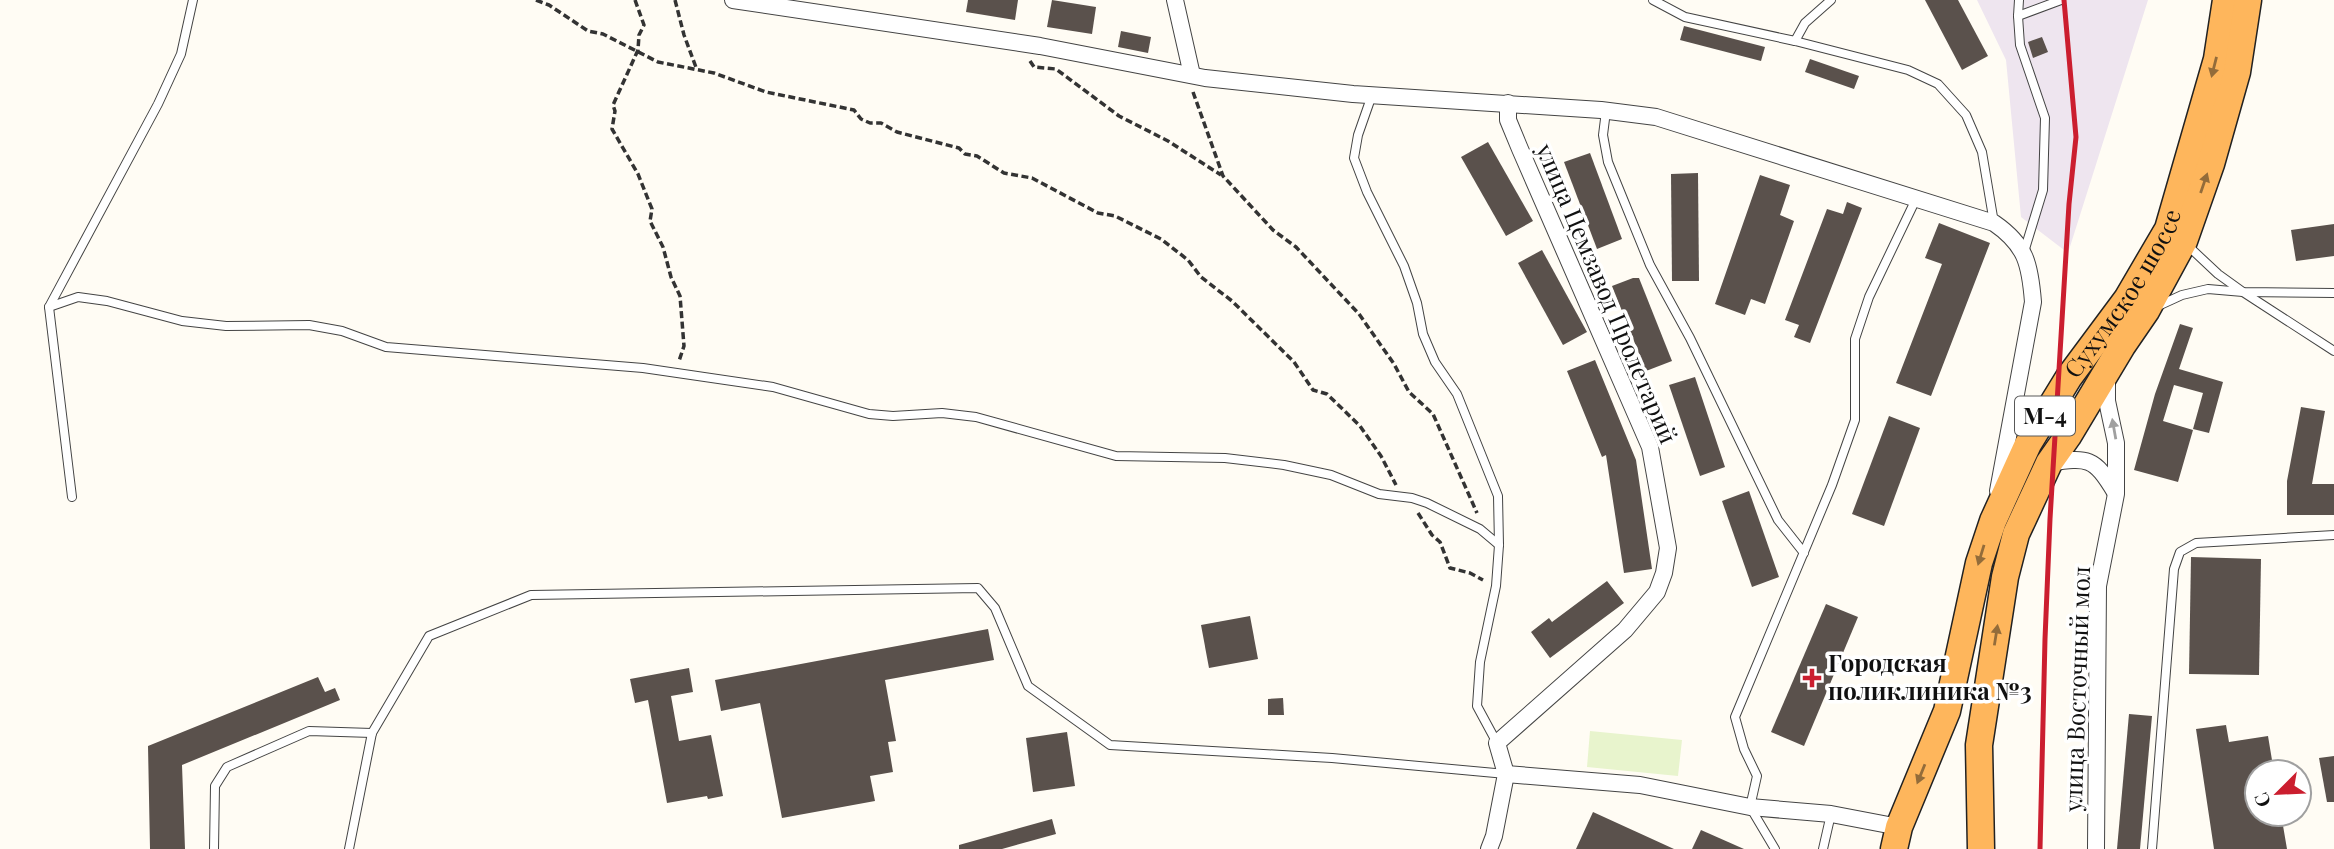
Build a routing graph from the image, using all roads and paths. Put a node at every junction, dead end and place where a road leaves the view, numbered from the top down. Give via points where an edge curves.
1 (192, 0) edge
2 (536, 0) edge
3 (635, 0) edge
4 (675, 0) edge
5 (733, 0) edge
6 (1175, 0) edge
7 (1653, 0) edge
8 (1831, 0) edge
9 (2019, 0) edge
10 (2061, 0) edge
11 (2226, 0) edge
12 (2248, 0) edge
13 (2018, 16) junction
14 (1795, 41) junction
15 (1024, 43) junction
16 (638, 50) junction
17 (697, 70) junction
18 (1191, 75) junction
19 (1372, 95) junction
20 (1508, 103) junction
21 (1606, 111) junction
22 (1223, 176) junction
23 (1916, 198) junction
24 (1994, 223) junction
25 (2184, 242) junction
26 (2024, 252) junction
27 (2243, 292) junction
28 (2334, 293) edge
29 (49, 307) junction
30 (2147, 312) junction
31 (2334, 351) edge
32 (2110, 365) junction
33 (673, 372) junction
34 (2049, 463) junction
35 (2116, 494) junction
36 (72, 497) dead end
37 (1400, 497) junction
38 (1412, 498) junction
39 (1993, 521) junction
40 (1480, 529) junction
41 (2334, 536) edge
42 (1499, 544) junction
43 (1804, 553) junction
44 (1495, 591) junction
45 (372, 733) junction
46 (1497, 743) junction
47 (1506, 774) junction
48 (1750, 807) junction
49 (1831, 814) junction
50 (1897, 838) edge
51 (214, 849) edge
52 (349, 849) edge
53 (1489, 849) edge
54 (1775, 849) edge
55 (1823, 849) edge
56 (1981, 849) edge
57 (2096, 849) edge
58 (2152, 849) edge

1 - 29 lane via 181,54 159,104
2 - 16 path via 588,31
3 - 16 path via 644,25
4 - 17 path
5 - 15 street, улица Цемзавод Пролетарий
6 - 18 street
7 - 14 lane via 1685,17
8 - 14 lane via 1805,23
9 - 13 lane
10 - 13 lane
11 -> 39 highway, Сухумское шоссе / М-4 via 2217,59 2168,229 2127,299 2069,377 2028,444
25 -> 12 highway, Сухумское шоссе / М-4 via 2237,72
13 - 26 lane via 2020,45 2045,118 2043,190
14 - 24 lane via 1908,70 1938,84 1966,115 1982,152
15 - 18 street, улица Цемзавод Пролетарий
15 - 22 path via 1025,57 1034,67 1056,69 1119,116
16 - 17 path via 658,62
16 - 33 path via 613,105 612,129 638,174 652,209 650,221 680,296 684,346
17 - 37 path via 766,92 854,110 870,123 959,148 1004,173 1032,178 1161,239 1294,362 1312,390 1327,394 1360,426 1381,456
18 - 19 street, улица Цемзавод Пролетарий
18 - 22 path via 1197,107
19 - 20 street, улица Цемзавод Пролетарий
19 - 42 lane via 1354,158 1404,266 1423,334 1457,394 1498,496
20 - 21 street, улица Цемзавод Пролетарий
20 - 46 street, улица Цемзавод Пролетарий via 1508,120 1650,447 1668,548 1657,592 1625,630
21 - 23 street, улица Цемзавод Пролетарий via 1656,117
21 - 43 lane via 1603,135 1608,162 1650,265 1778,520
22 - 40 path via 1359,314 1409,392 1433,414
23 - 24 street, улица Цемзавод Пролетарий
23 - 43 lane via 1869,297 1855,339 1855,420
24 - 26 street, улица Цемзавод Пролетарий
25 - 27 lane
25 - 30 highway, Сухумское шоссе / М-4
26 - 39 street via 2033,302
27 - 28 lane
27 - 30 lane via 2208,289 2182,295
27 - 31 lane
29 - 33 lane via 78,297 182,321 226,326 309,325 386,347
29 - 36 lane
30 - 32 highway, Сухумское шоссе / М-4
32 - 34 highway, Сухумское шоссе / М-4
35 -> 32 street, улица Восточный мол via 2116,443 2105,384
33 - 37 lane via 773,387 869,414 976,417 1116,456 1225,458 1284,465
34 - 35 street via 2086,460 2102,471
56 -> 34 highway, Сухумское шоссе / М-4 via 1979,745 2005,577 2016,534
35 - 57 street, улица Восточный мол via 2098,586
37 - 38 lane
38 - 40 lane
38 - 44 path via 1424,525 1440,542 1450,568 1484,580
39 -> 50 highway, Сухумское шоссе / М-4 via 1979,563 1947,711
40 - 42 lane
41 - 58 lane via 2196,543 2180,552 2174,569
42 - 44 lane
43 - 48 lane via 1735,717 1757,776
44 - 46 lane via 1480,662 1477,706
45 - 47 lane via 429,636 531,595 978,588 995,608 1028,686 1110,745
45 - 51 lane via 309,732 227,767 215,786
45 - 52 lane
46 - 47 street
47 - 48 street via 1640,785
47 - 53 street
48 - 49 street
48 - 54 lane
49 - 50 street
49 - 55 lane

